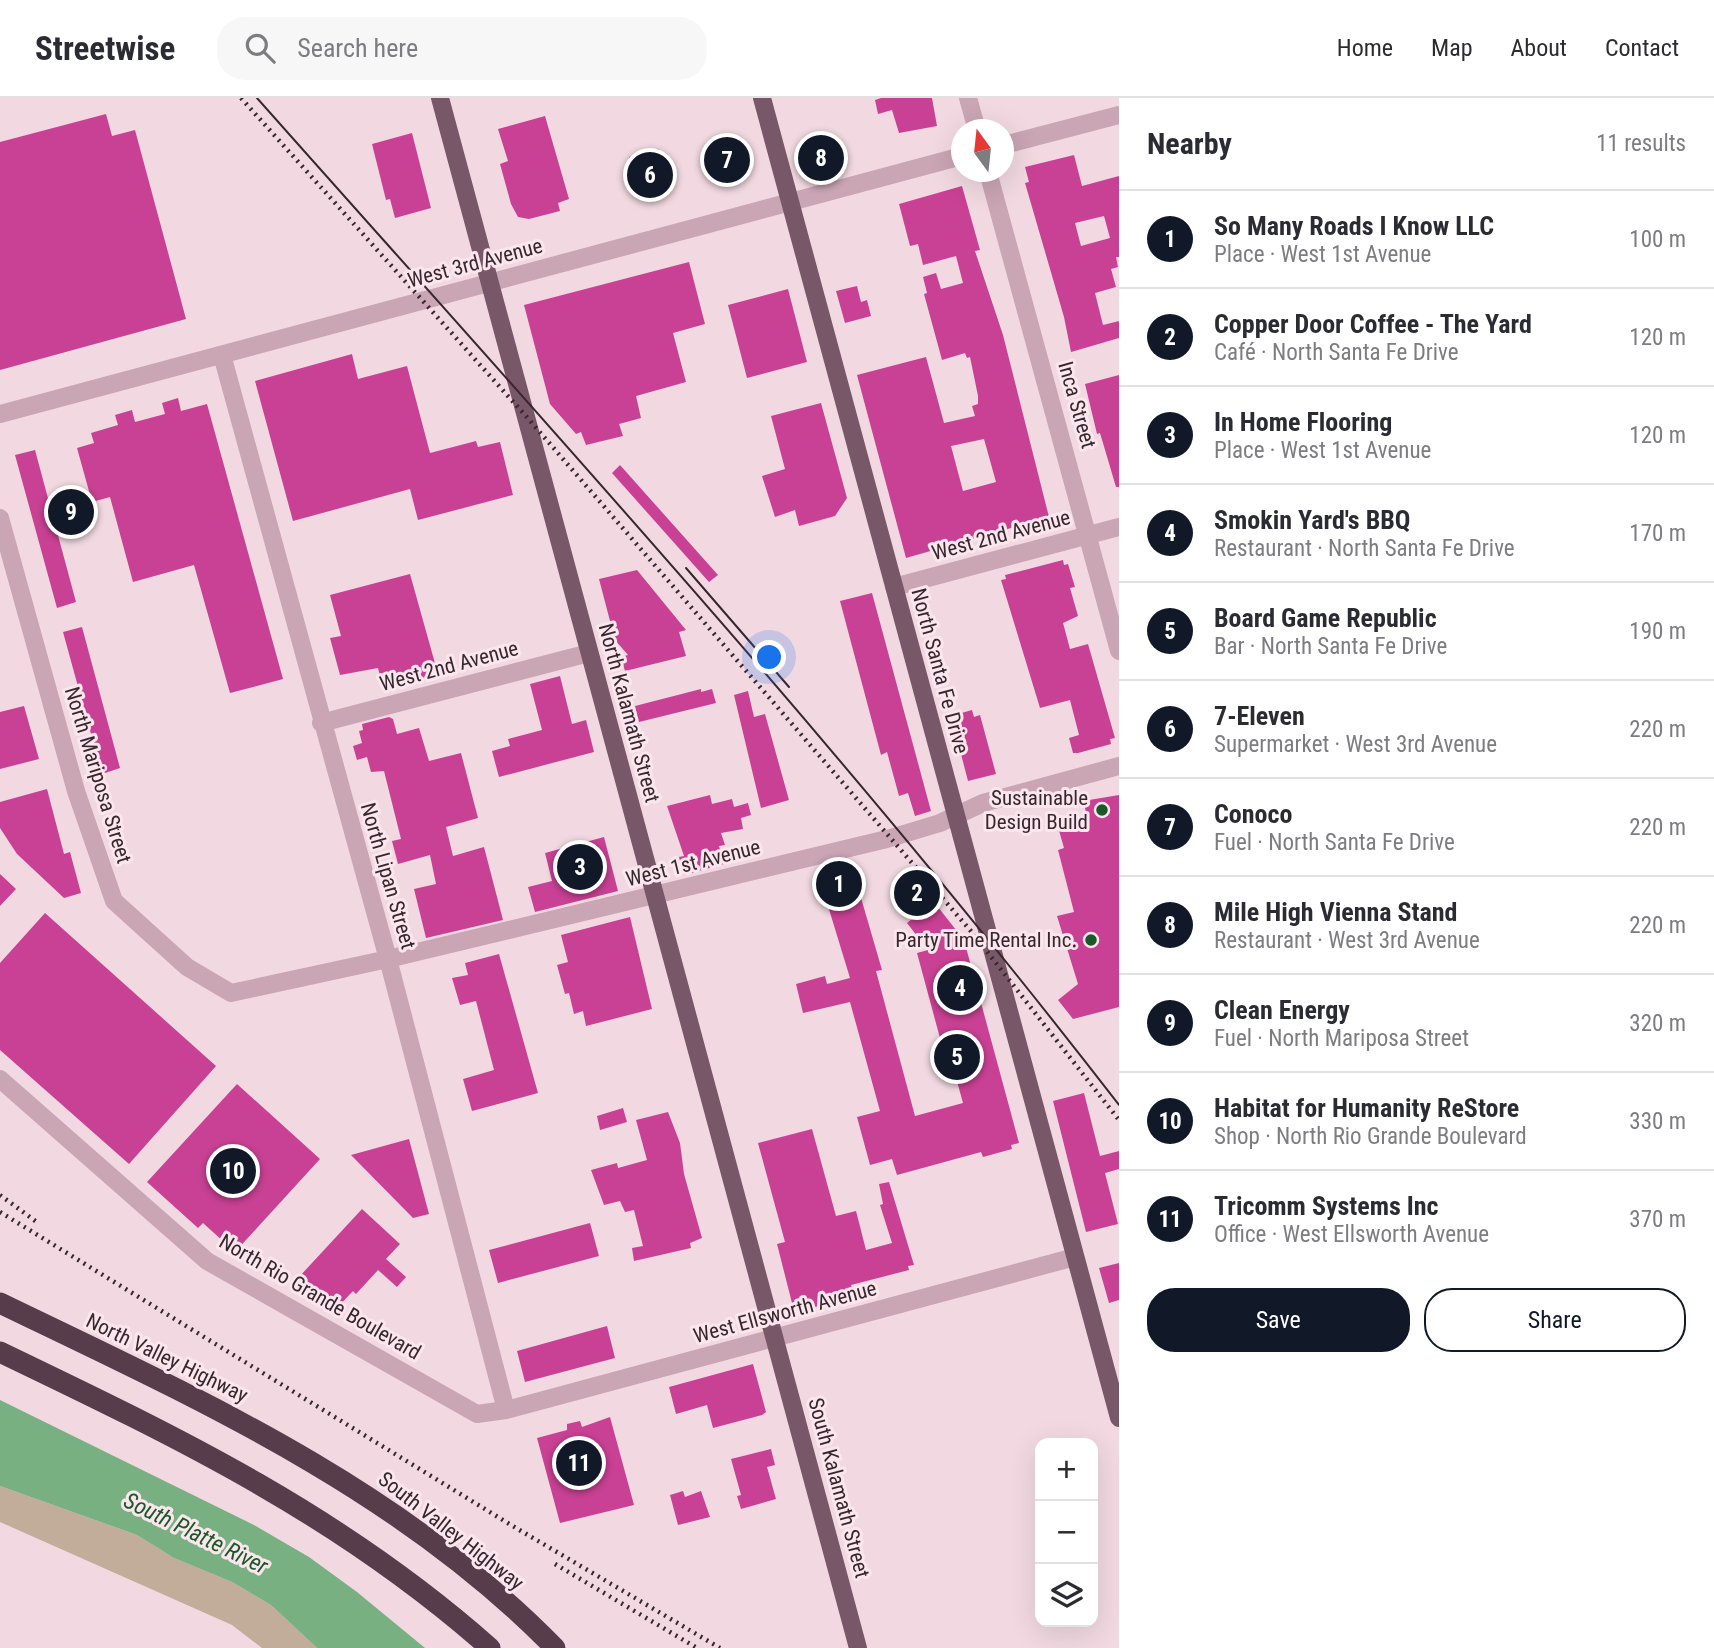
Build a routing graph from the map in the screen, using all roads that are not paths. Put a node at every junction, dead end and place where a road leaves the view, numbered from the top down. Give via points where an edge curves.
1 (440, 98) edge
2 (762, 98) edge
3 (968, 98) edge
4 (1119, 114) edge
5 (974, 119) edge
6 (1014, 142) edge
7 (951, 159) edge
8 (991, 182) edge
9 (790, 202) junction
10 (490, 283) junction
11 (222, 355) junction
12 (0, 414) edge
13 (0, 518) edge
14 (1119, 527) edge
15 (1090, 535) junction
16 (894, 587) junction
17 (1119, 651) edge
18 (589, 653) junction
19 (321, 723) junction
20 (1119, 766) edge
21 (956, 815) junction
22 (656, 896) junction
23 (388, 959) junction
24 (231, 993) joint
25 (0, 1079) edge
26 (1075, 1256) junction
27 (0, 1303) edge
28 (776, 1339) junction
29 (0, 1352) edge
30 (506, 1410) junction
31 (1119, 1418) edge
32 (311, 1460) joint
33 (490, 1648) edge
34 (555, 1648) edge
35 (858, 1648) edge

1 - 10 main road, North Kalamath Street
2 - 9 main road, North Santa Fe Drive
3 - 5 street
4 - 6 street
7 - 9 street, West 3rd Avenue
8 - 15 street, Inca Street
9 - 10 street, West 3rd Avenue
9 - 16 main road, North Santa Fe Drive
10 - 11 street, West 3rd Avenue
10 - 18 main road, North Kalamath Street
11 - 12 street, West 3rd Avenue
11 - 19 street, North Lipan Street
13 - 24 street, North Mariposa Street via 76,791 114,901 187,967
14 - 15 street, West 2nd Avenue
15 - 16 street, West 2nd Avenue
15 - 17 street, Inca Street
16 - 21 main road, North Santa Fe Drive
18 - 19 street, West 2nd Avenue
18 - 22 main road, North Kalamath Street
19 - 23 street, North Lipan Street
20 - 21 street, West 1st Avenue via 983,803
21 - 22 street, West 1st Avenue via 891,838
21 - 26 main road, North Santa Fe Drive
22 - 23 street, West 1st Avenue
22 - 28 main road, North Kalamath Street
23 - 24 street, West 1st Avenue
23 - 30 street, North Lipan Street
25 - 30 street, North Rio Grande Boulevard via 207,1261 477,1414
26 - 28 street, West Ellsworth Avenue
26 - 31 main road, North Santa Fe Drive
27 - 32 highway, North Valley Highway
28 - 30 street, West Ellsworth Avenue
28 - 35 main road, South Kalamath Street
29 - 33 highway via 262,1484 372,1552
32 - 34 highway, South Valley Highway via 455,1559

